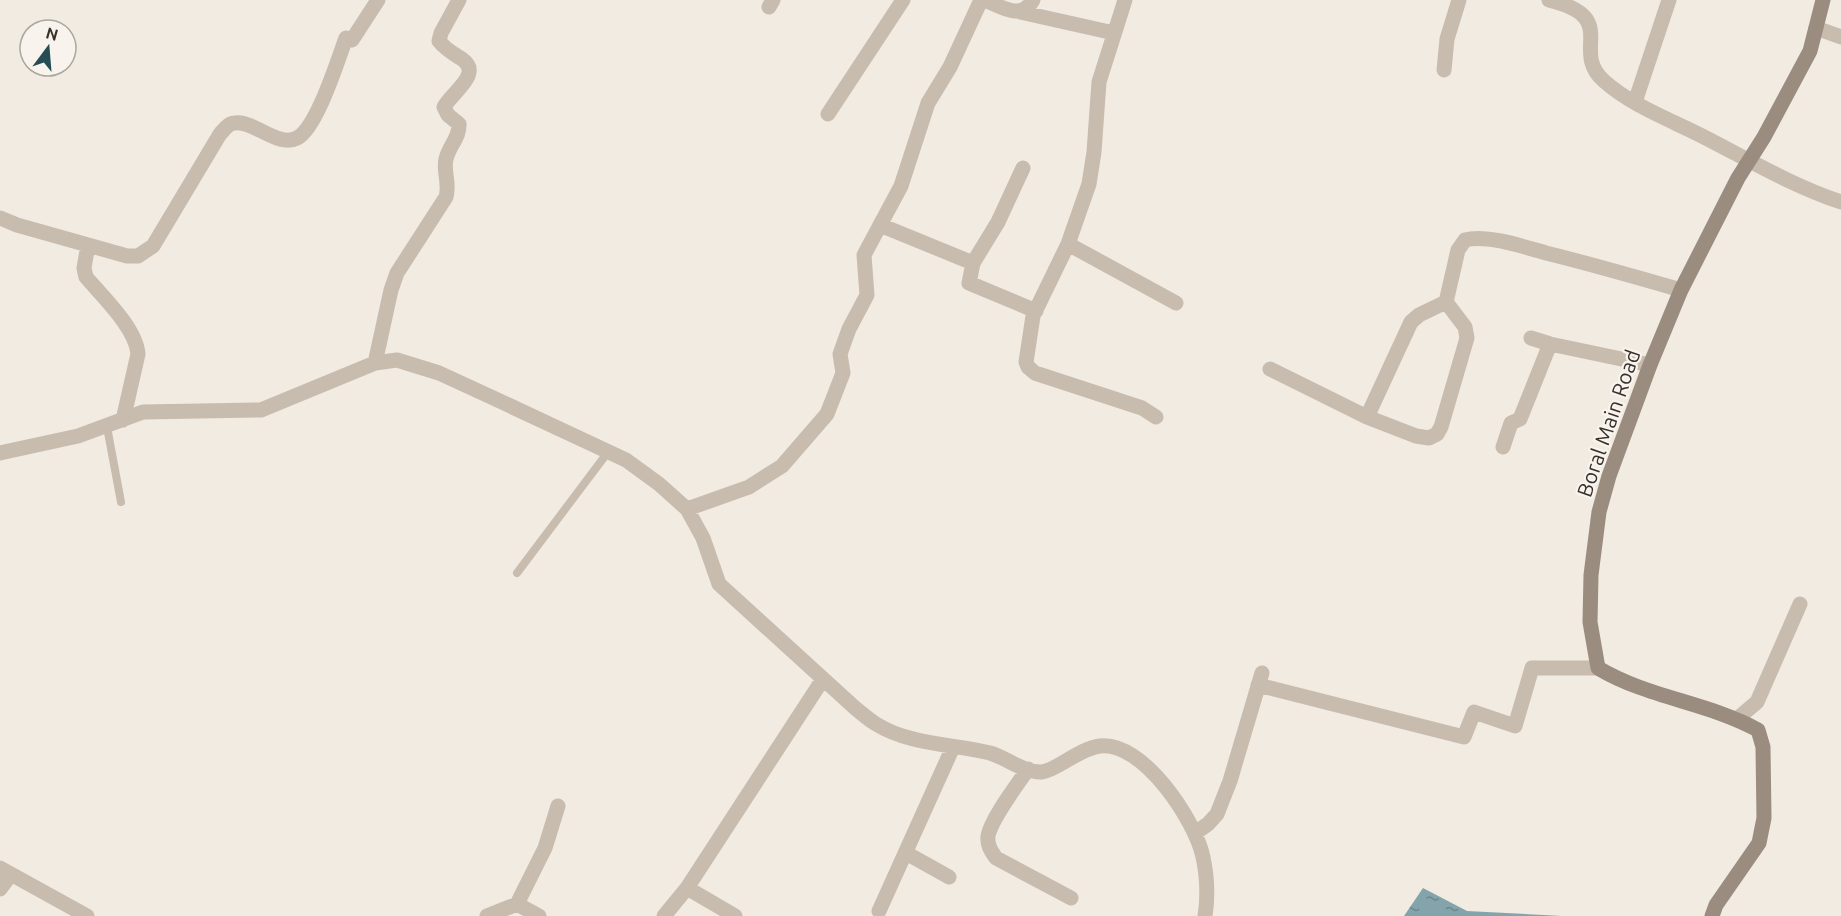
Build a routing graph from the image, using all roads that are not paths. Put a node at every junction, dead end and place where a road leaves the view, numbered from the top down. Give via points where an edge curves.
1 (378, 0) edge
2 (459, 0) edge
3 (903, 0) edge
4 (983, 0) edge
5 (1033, 0) edge
6 (1125, 0) edge
7 (1459, 0) edge
8 (1549, 0) edge
9 (1669, 0) edge
10 (1823, 0) edge
11 (1020, 12) junction
12 (1816, 28) junction
13 (1114, 33) junction
14 (1841, 37) edge
15 (1444, 70) dead end
16 (1635, 102) junction
17 (828, 114) dead end
18 (1749, 160) junction
19 (1023, 168) dead end
20 (1841, 202) edge
21 (0, 218) edge
22 (880, 225) junction
23 (1068, 244) junction
24 (88, 245) junction
25 (973, 263) junction
26 (1681, 290) junction
27 (1446, 302) junction
28 (1176, 303) dead end
29 (1036, 311) junction
30 (1531, 338) dead end
31 (1550, 344) junction
32 (375, 363) junction
33 (1650, 365) junction
34 (1270, 369) dead end
35 (1156, 417) dead end
36 (1367, 417) junction
37 (123, 420) junction
38 (107, 427) junction
39 (1503, 447) dead end
40 (608, 452) junction
41 (0, 453) edge
42 (120, 502) dead end
43 (687, 509) junction
44 (517, 573) dead end
45 (1800, 604) dead end
46 (1598, 668) junction
47 (823, 679) junction
48 (1737, 719) junction
49 (953, 747) junction
50 (1028, 769) junction
51 (558, 806) dead end
52 (1195, 833) junction
53 (906, 853) junction
54 (6, 871) edge
55 (949, 877) dead end
56 (687, 888) junction
57 (0, 889) edge
58 (1071, 898) dead end
59 (517, 904) junction
60 (879, 911) dead end
61 (87, 916) edge
62 (488, 916) edge
63 (539, 916) edge
64 (664, 916) edge
65 (735, 916) edge
66 (1205, 916) edge
67 (1712, 916) edge

1 - 24 street via 349,39 323,99 298,138 284,140 233,123 220,134 153,246 138,255 127,256
2 - 32 street via 439,41 465,61 470,70 468,79 444,107 459,123 459,132 445,161 449,186 446,197 397,273
3 - 17 street
4 - 11 street
4 - 22 street via 928,103 905,175
5 - 11 street
6 - 13 street
7 - 15 street via 1447,39
8 - 16 street via 1574,7 1584,15 1591,31 1592,63 1598,74
9 - 16 street
10 - 12 main road, Boral Main Road
11 - 13 street
12 - 14 street
12 - 18 main road, Boral Main Road via 1810,51
13 - 23 street via 1099,82 1089,184
16 - 18 street
18 - 20 street via 1804,189
18 - 26 main road, Boral Main Road
19 - 25 street via 998,222
21 - 24 street
22 - 25 street
22 - 43 street via 864,255 867,295 840,354 843,373 826,414 782,466 749,487
23 - 28 street
23 - 29 street
24 - 37 street via 86,277 138,344
25 - 29 street via 969,283
26 - 27 street via 1524,247 1467,239 1460,244
26 - 33 main road, Boral Main Road
27 - 36 street via 1411,322
27 - 36 street via 1465,327 1467,338 1437,434 1429,438 1416,436
29 - 35 street via 1026,362 1031,370 1142,408
30 - 31 street
31 - 33 street
31 - 39 street via 1520,419 1511,423
32 - 37 street via 261,410 143,412
32 - 40 street via 397,360 439,373
33 - 46 main road, Boral Main Road via 1599,512 1590,622
34 - 36 street
37 - 38 street
38 - 41 street
38 - 42 lane
40 - 43 street via 626,460
40 - 44 lane
43 - 47 street via 703,538 719,584
45 - 48 street via 1757,702
46 - 48 main road via 1620,682
46 - 52 street via 1532,668 1515,726 1474,712 1464,737 1260,679 1230,781 1216,814
47 - 49 street via 877,724 903,736
47 - 56 street
48 - 67 main road via 1758,730 1763,747 1764,818 1759,843
49 - 50 street via 991,754
49 - 53 street
50 - 52 street via 1043,772 1082,751 1101,746 1117,748 1145,764
50 - 58 street via 993,822 989,848 996,858
51 - 59 street via 545,848
52 - 66 street via 1203,856 1208,898
53 - 55 street
53 - 60 street
54 - 57 street
54 - 61 street
56 - 64 street
56 - 65 street
59 - 62 street
59 - 63 street

